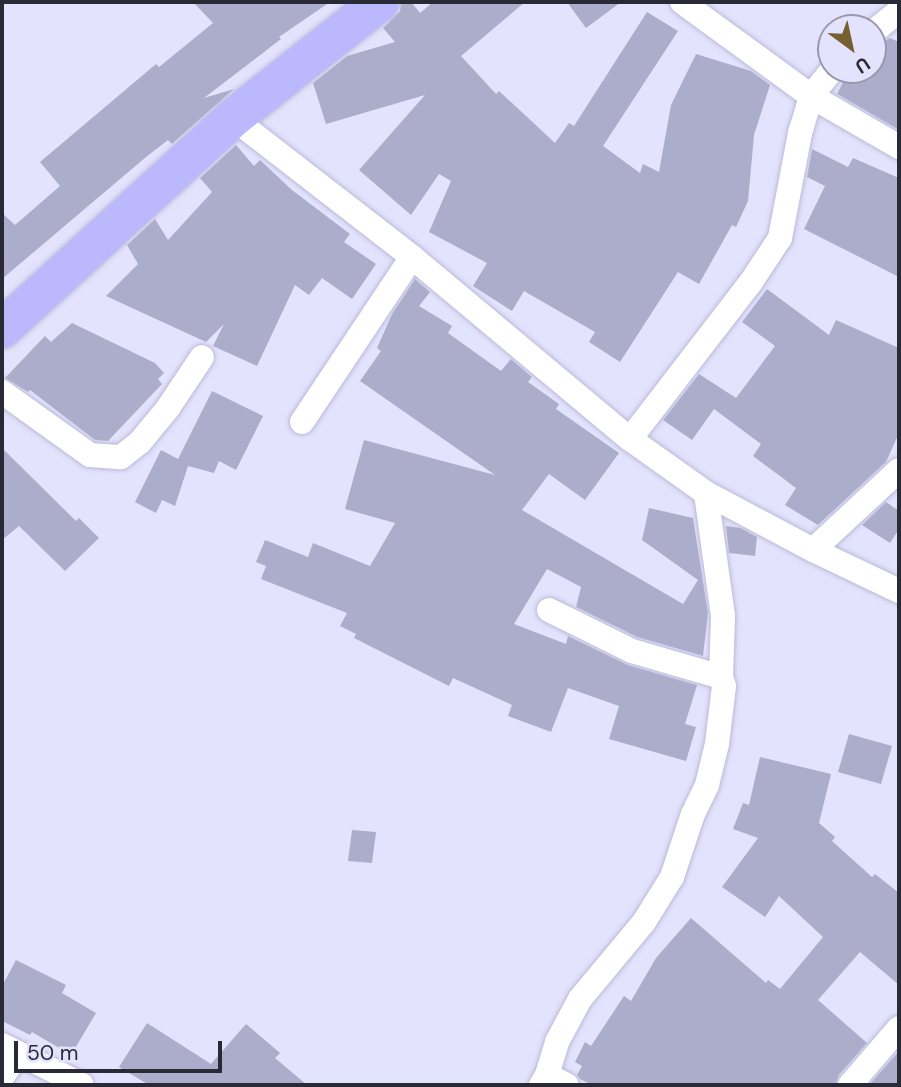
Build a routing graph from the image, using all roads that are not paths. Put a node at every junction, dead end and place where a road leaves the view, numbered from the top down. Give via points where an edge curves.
1 (380, 2) edge
2 (682, 2) edge
3 (821, 84) edge
4 (811, 96) junction
5 (233, 118) junction
6 (899, 147) edge
7 (412, 257) junction
8 (2, 328) edge
9 (202, 357) dead end
10 (2, 391) edge
11 (302, 422) dead end
12 (630, 439) junction
13 (899, 470) edge
14 (706, 492) junction
15 (813, 551) junction
16 (899, 592) edge
17 (549, 610) dead end
18 (721, 677) junction
19 (899, 1028) edge
20 (10, 1049) edge
21 (2, 1077) edge
22 (552, 1082) edge
23 (82, 1085) edge
24 (850, 1085) edge

1 - 5 highway
2 - 4 street
3 - 4 street
4 - 6 street
4 - 12 street via 780,237 751,282
5 - 7 street
5 - 8 highway
7 - 11 street
7 - 12 street
9 - 10 street via 154,425 121,457 90,455
12 - 14 street
13 - 15 street
14 - 15 street
14 - 18 street via 723,616
15 - 16 street
17 - 18 street via 632,650
18 - 22 street via 724,686 707,785 672,877 643,922 580,999 556,1042
19 - 24 street
20 - 21 street
20 - 23 street

